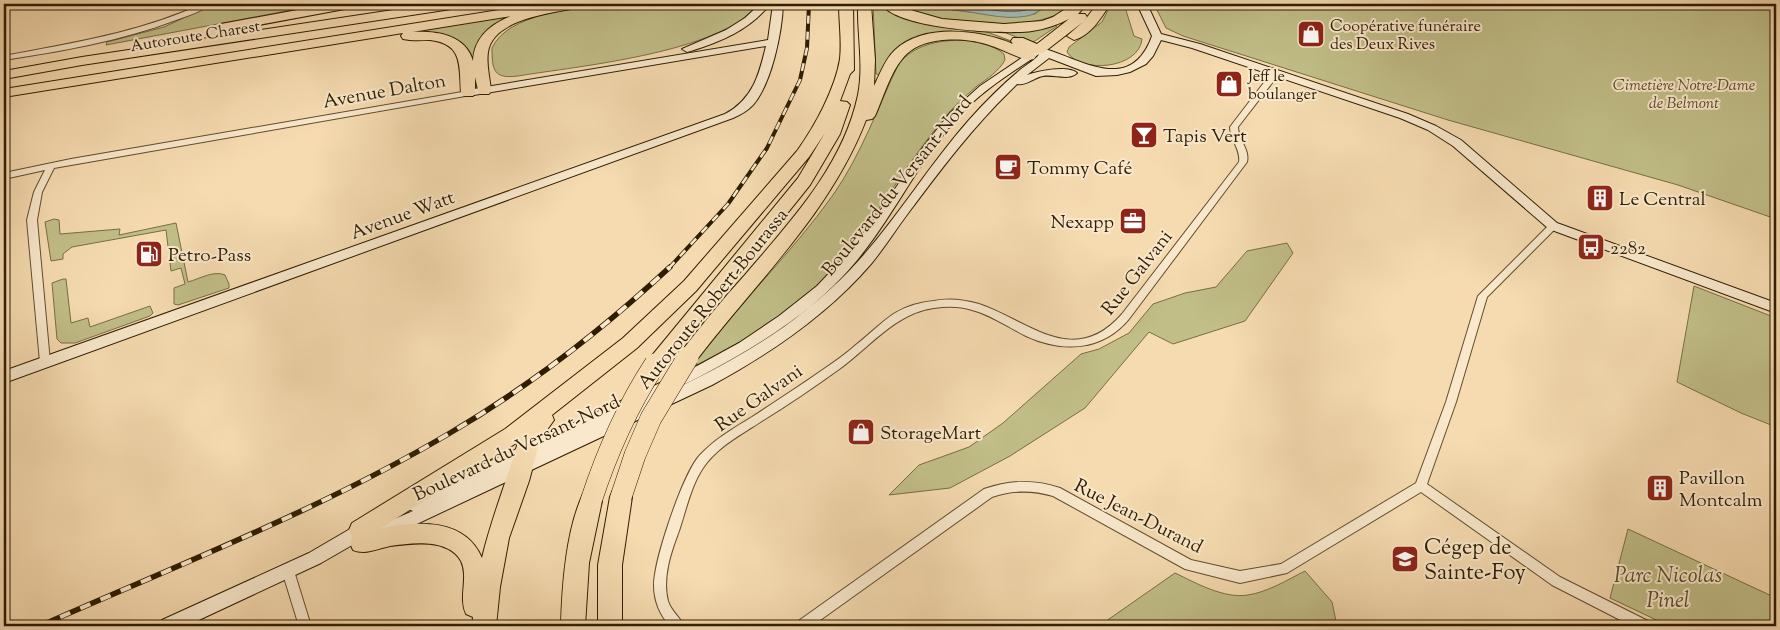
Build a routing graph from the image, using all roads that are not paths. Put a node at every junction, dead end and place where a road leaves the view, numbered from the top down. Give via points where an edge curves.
1 (207, 4) edge
2 (339, 4) edge
3 (350, 4) edge
4 (421, 4) edge
5 (458, 4) edge
6 (511, 4) edge
7 (559, 4) edge
8 (576, 4) edge
9 (764, 4) edge
10 (778, 4) edge
11 (846, 4) edge
12 (864, 4) edge
13 (888, 4) edge
14 (1081, 4) edge
15 (1089, 4) edge
16 (1103, 4) edge
17 (1142, 4) edge
18 (299, 13) junction
19 (948, 24) junction
20 (1157, 36) junction
21 (772, 42) junction
22 (1038, 55) junction
23 (4, 58) edge
24 (848, 58) junction
25 (204, 60) junction
26 (82, 61) junction
27 (4, 68) edge
28 (608, 70) junction
29 (1072, 73) junction
30 (1105, 73) junction
31 (1276, 74) junction
32 (4, 75) edge
33 (4, 85) edge
34 (484, 91) junction
35 (4, 93) edge
36 (468, 93) junction
37 (999, 95) junction
38 (51, 166) junction
39 (837, 169) junction
40 (4, 176) edge
41 (1553, 226) junction
42 (1776, 308) edge
43 (688, 357) joint
44 (45, 362) junction
45 (606, 363) junction
46 (655, 364) joint
47 (4, 377) edge
48 (524, 460) junction
49 (1421, 486) junction
50 (591, 501) joint
51 (360, 537) junction
52 (288, 570) junction
53 (168, 626) edge
54 (305, 626) edge
55 (473, 626) edge
56 (484, 626) edge
57 (573, 626) edge
58 (610, 626) edge
59 (678, 626) edge
60 (802, 626) edge
61 (1645, 626) edge

1 - 23 street via 144,30
2 - 18 highway
3 - 18 highway
4 - 26 highway
5 - 26 highway, Autoroute Charest
6 - 33 highway, Autoroute Charest
7 - 25 highway
8 - 34 highway via 522,16 492,33 481,49
9 - 28 street via 749,20 712,40
10 - 21 street, Avenue Watt
11 - 24 highway, Autoroute Robert-Bourassa
12 - 39 highway, Autoroute Robert-Bourassa via 869,64 865,96 855,130
13 - 19 highway via 920,19
14 - 19 highway via 1059,19 1033,26 1001,28
15 - 22 highway via 1080,17
16 - 22 highway via 1089,24
17 - 20 street
18 - 27 highway
19 - 22 highway via 994,32
20 - 30 street via 1145,61 1128,69
20 - 31 street
21 - 28 street, Avenue Dalton
21 - 44 street, Avenue Watt via 762,79 752,99 729,116
22 - 29 street
22 - 30 street
22 - 37 street, Boulevard du Versant-Nord
22 - 39 highway via 967,35 938,37 910,46 896,58
22 - 48 street, Boulevard du Versant-Nord via 981,90 954,116 857,253 799,309 746,346
24 - 45 highway via 833,101 816,137 803,154 690,286
24 - 46 highway, Autoroute Robert-Bourassa via 844,96 832,134 804,181
25 - 35 highway
25 - 36 highway via 370,39 428,36 449,41 463,52 467,64
26 - 32 highway, Autoroute Charest
28 - 34 street, Avenue Dalton
29 - 30 street
29 - 37 street via 1035,74
31 - 41 street via 1432,128 1467,150
31 - 59 street, Rue Galvani via 1234,127 1244,154 1243,162 1108,334 1090,341 1054,342 1034,336 965,303 950,302 908,310 704,458 693,475 663,560 662,602
34 - 36 street, Avenue Dalton
36 - 38 street, Avenue Dalton
37 - 48 street, Boulevard du Versant-Nord via 972,124 863,264 792,330 707,382
38 - 40 street, Avenue Dalton
38 - 44 street via 38,192 32,220
39 - 43 highway, Autoroute Robert-Bourassa via 801,220
41 - 42 street
41 - 49 street via 1483,296 1452,402
43 - 58 highway, Autoroute Robert-Bourassa, bridge via 651,418 622,497 610,564
44 - 47 street, Avenue Watt
45 - 48 highway via 536,428
45 - 51 highway via 512,435 410,497
46 - 50 highway, Autoroute Robert-Bourassa, bridge via 619,424
48 - 51 street, Boulevard du Versant-Nord
48 - 56 highway via 495,553
49 - 60 street, Rue Jean-Durand via 1283,569 1240,577 1189,565 1056,492 1042,487 1007,487 988,493
49 - 61 street via 1556,582
50 - 57 highway, Autoroute Robert-Bourassa via 577,564
51 - 52 street, Boulevard du Versant-Nord
51 - 55 highway via 414,533 438,535 458,543 474,567
52 - 53 street, Boulevard du Versant-Nord
52 - 54 street

